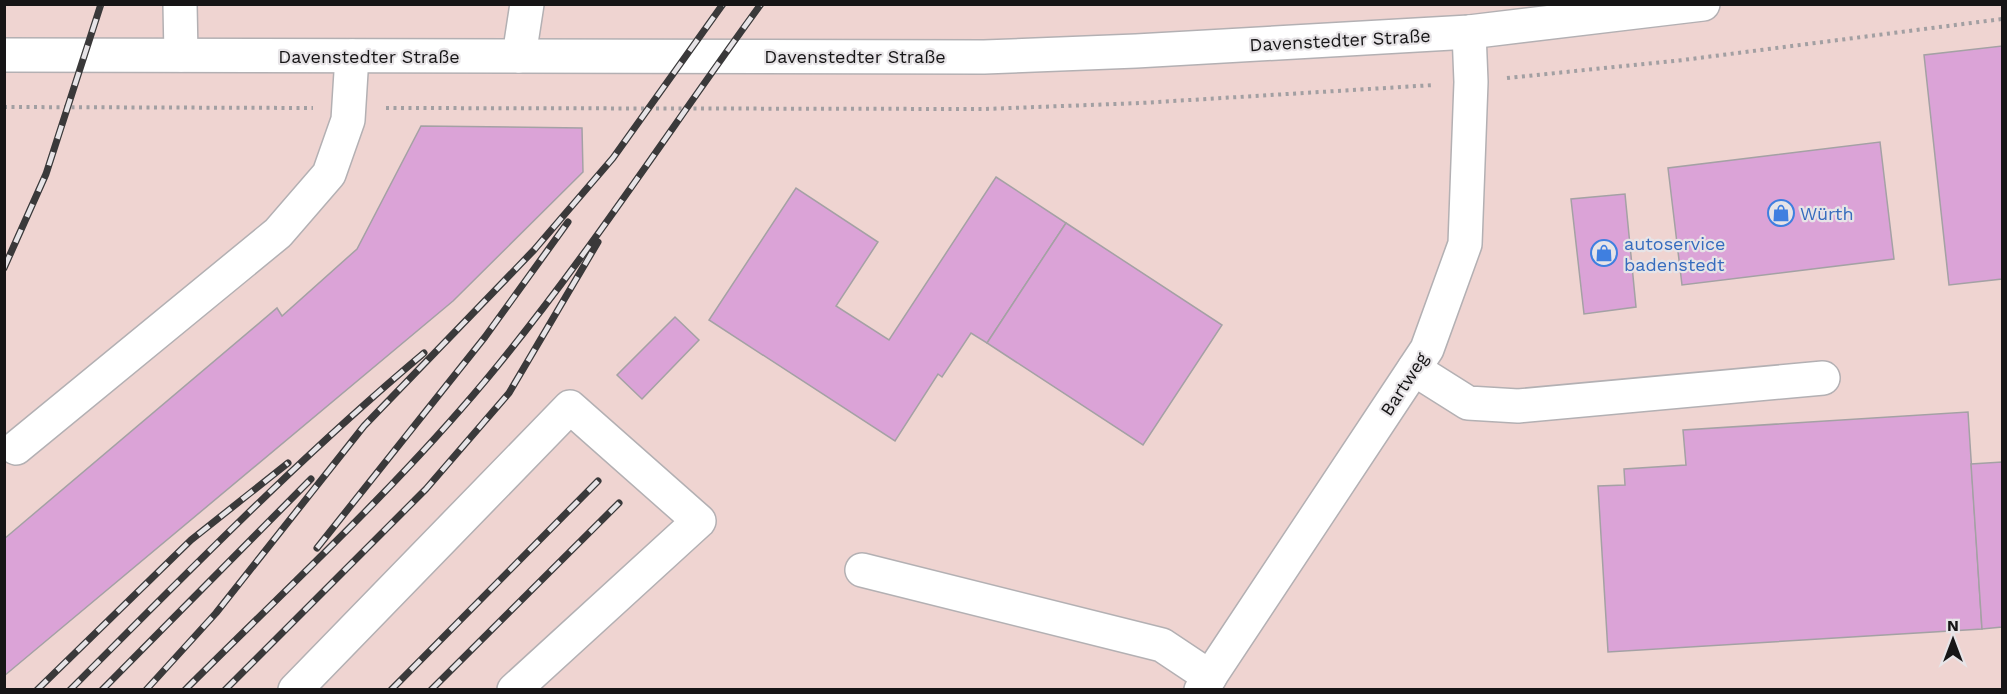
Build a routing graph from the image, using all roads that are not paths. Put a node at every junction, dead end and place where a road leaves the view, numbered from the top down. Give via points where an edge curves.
1 (180, 4) edge
2 (527, 4) edge
3 (1686, 5) edge
4 (1524, 15) edge
5 (1469, 32) junction
6 (4, 55) edge
7 (181, 56) junction
8 (352, 56) junction
9 (519, 56) junction
10 (1414, 369) junction
11 (1823, 378) dead end
12 (16, 448) dead end
13 (862, 570) dead end
14 (1205, 683) edge
15 (296, 690) edge
16 (514, 690) edge

1 - 7 street
2 - 9 street
3 - 4 street, Davenstedter Straße
4 - 5 street, Davenstedter Straße
5 - 9 street, Davenstedter Straße via 984,57
5 - 10 street, Bartweg via 1465,244 1428,349
6 - 7 street, Davenstedter Straße
7 - 8 street, Davenstedter Straße
8 - 9 street, Davenstedter Straße
8 - 12 street via 348,120 329,174 278,233
10 - 11 street via 1468,403 1518,406
10 - 14 street, Bartweg
13 - 14 street via 1162,645
15 - 16 street via 570,407 699,521

